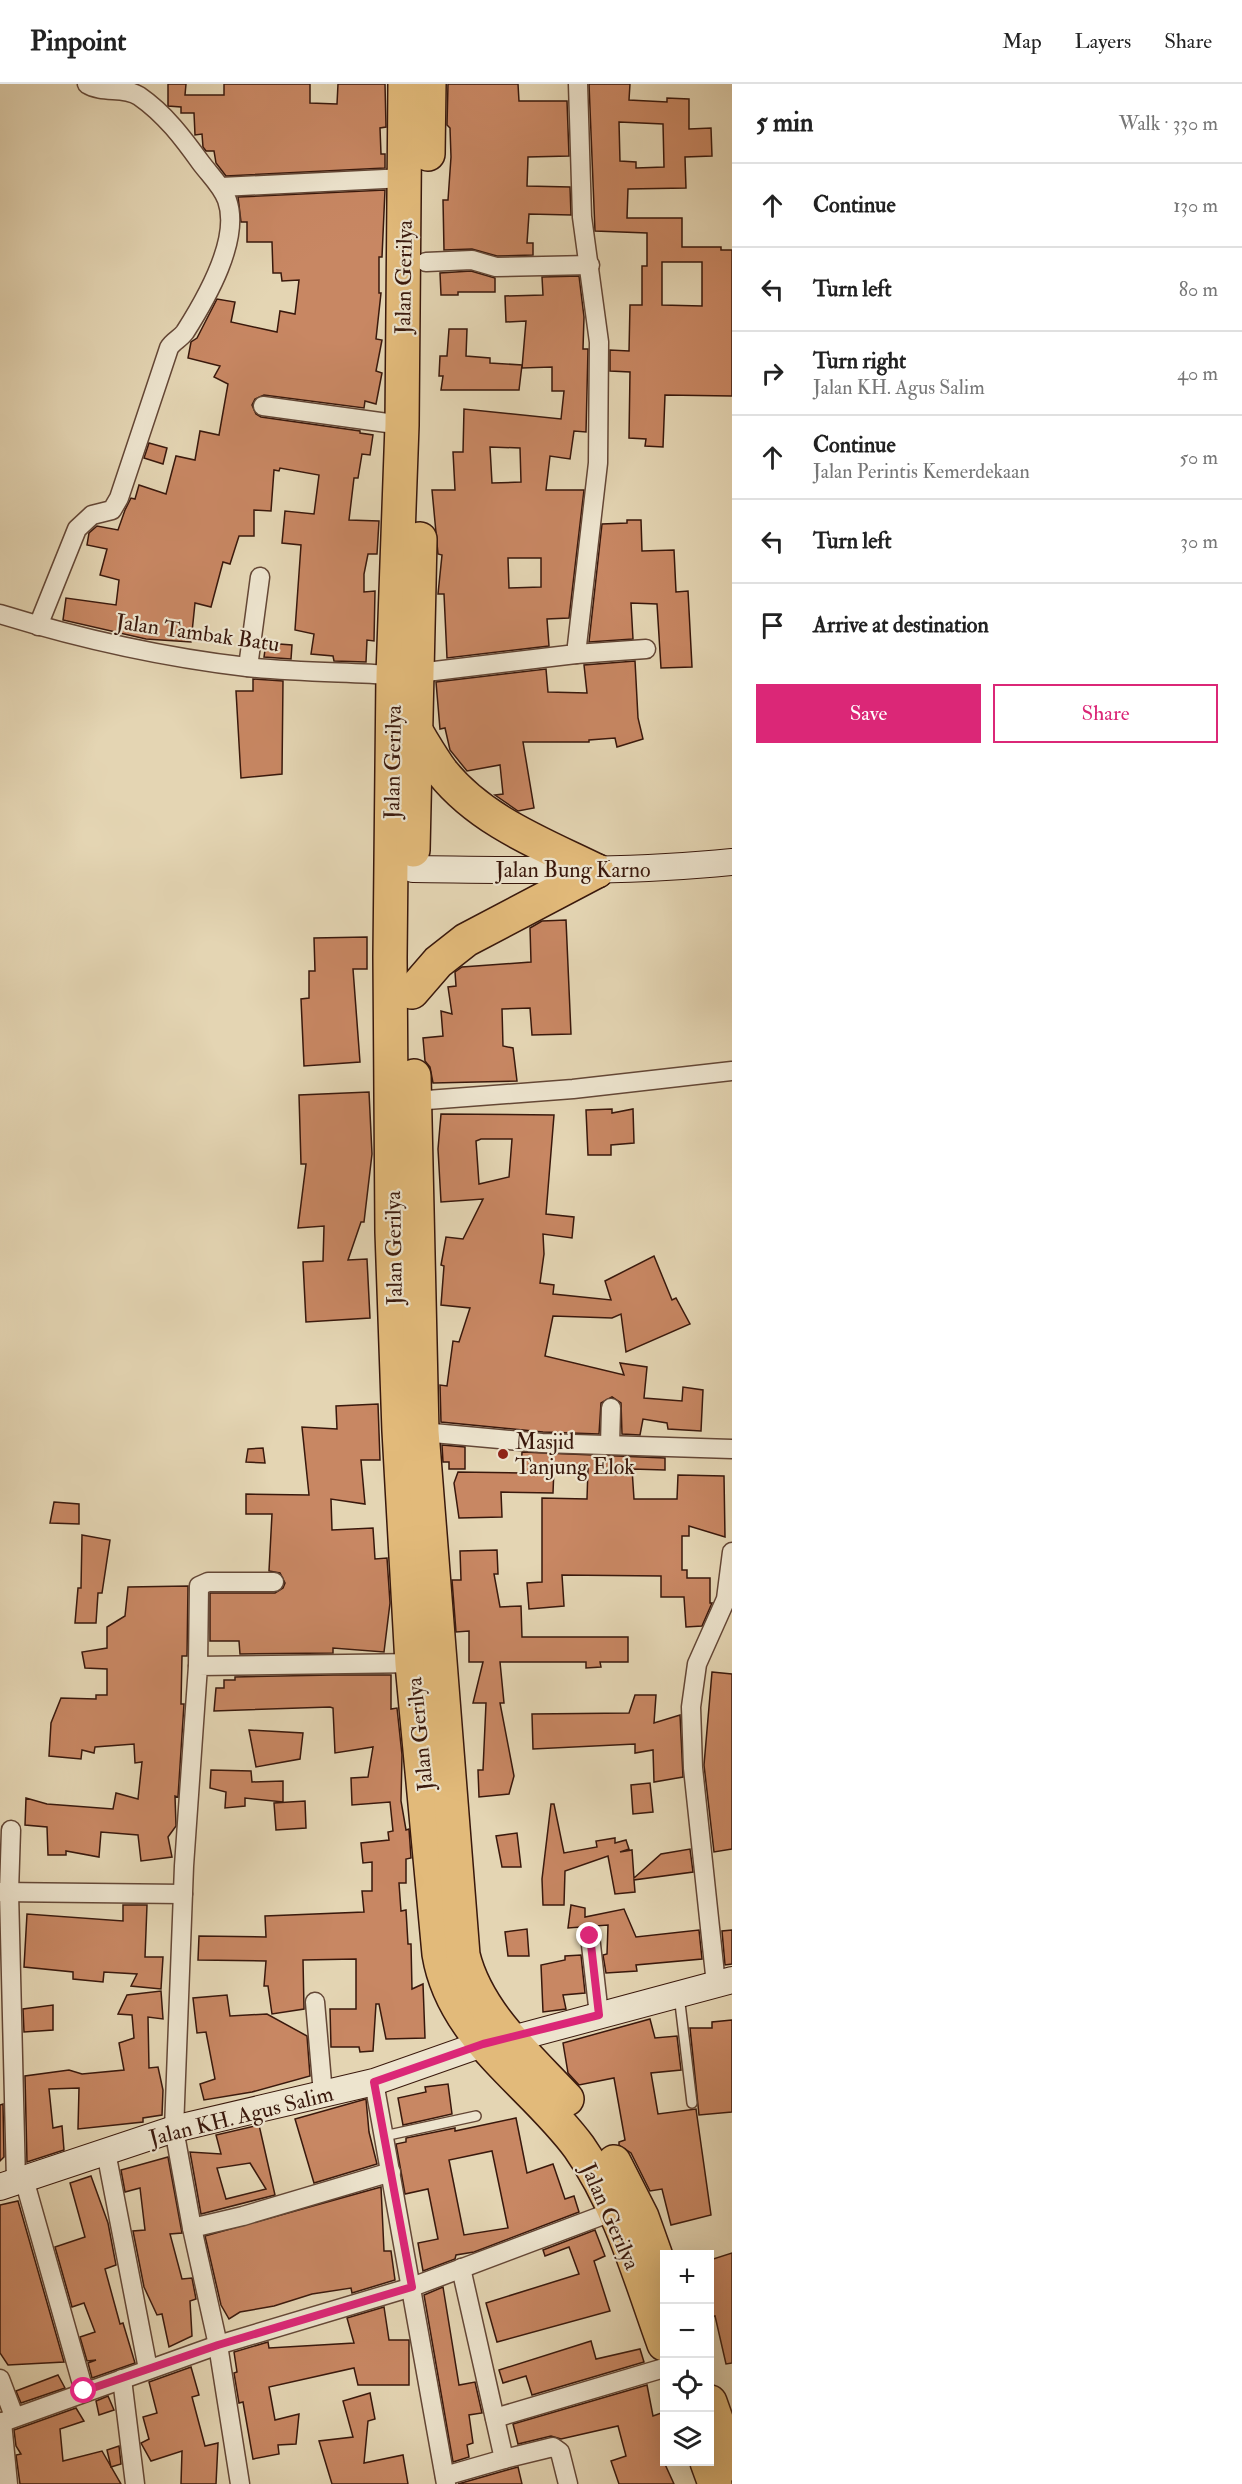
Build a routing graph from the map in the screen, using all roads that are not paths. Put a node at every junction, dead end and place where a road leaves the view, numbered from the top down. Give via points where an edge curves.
1 (87, 84) edge
2 (405, 84) edge
3 (429, 84) edge
4 (578, 84) edge
5 (405, 178) junction
6 (221, 187) junction
7 (426, 262) junction
8 (590, 265) junction
9 (263, 406) dead end
10 (402, 425) junction
11 (260, 577) dead end
12 (0, 614) edge
13 (38, 626) junction
14 (646, 649) dead end
15 (576, 654) junction
16 (248, 667) junction
17 (406, 674) junction
18 (417, 733) junction
19 (732, 862) edge
20 (413, 869) junction
21 (597, 871) junction
22 (400, 957) junction
23 (412, 992) junction
24 (732, 1071) edge
25 (414, 1101) junction
26 (611, 1408) dead end
27 (422, 1432) junction
28 (610, 1445) junction
29 (732, 1449) edge
30 (732, 1552) edge
31 (274, 1582) dead end
32 (426, 1663) junction
33 (198, 1666) junction
34 (11, 1830) dead end
35 (5, 1892) edge
36 (183, 1894) junction
37 (590, 1936) dead end
38 (724, 1982) edge
39 (679, 1994) junction
40 (315, 2002) dead end
41 (599, 2015) junction
42 (497, 2041) junction
43 (374, 2082) junction
44 (323, 2094) junction
45 (692, 2103) dead end
46 (476, 2116) dead end
47 (174, 2129) junction
48 (384, 2136) junction
49 (106, 2152) junction
50 (390, 2172) junction
51 (13, 2182) edge
52 (614, 2211) junction
53 (192, 2228) junction
54 (461, 2268) junction
55 (412, 2287) junction
56 (659, 2294) edge
57 (218, 2345) junction
58 (148, 2369) junction
59 (660, 2369) edge
60 (0, 2379) edge
61 (122, 2379) junction
62 (84, 2391) junction
63 (714, 2412) edge
64 (495, 2418) junction
65 (5, 2420) edge
66 (504, 2459) junction
67 (732, 2464) edge
68 (708, 2466) edge
69 (445, 2480) edge
70 (9, 2484) edge
71 (135, 2484) edge
72 (240, 2484) edge
73 (568, 2484) edge
74 (715, 2484) edge

1 - 6 street via 128,90 144,100 172,124
2 - 5 highway, Jalan Gerilya
3 - 7 highway, Jalan Gerilya
4 - 8 street via 582,217
5 - 6 street
5 - 10 highway, Jalan Gerilya
6 - 13 street via 232,220 216,273 186,331 169,348 119,498 112,510 95,513 82,522
7 - 8 street via 472,260 496,267
7 - 17 highway, Jalan Gerilya
8 - 15 street via 599,342 598,463
9 - 10 street
10 - 17 highway, Jalan Gerilya
11 - 16 street
12 - 13 street, Jalan Tambak Batu
13 - 16 street, Jalan Tambak Batu via 129,648
14 - 15 street, Jalan Tambak Batu
15 - 17 street, Jalan Tambak Batu
16 - 17 street, Jalan Tambak Batu
17 - 18 highway, Jalan Gerilya
17 - 22 highway, Jalan Gerilya
18 - 20 highway, Jalan Gerilya
18 - 21 highway via 442,772 468,799 504,825
19 - 21 main road, Jalan Bung Karno
20 - 21 main road, Jalan Bung Karno
20 - 22 highway, Jalan Gerilya
21 - 23 highway via 466,940 438,962
22 - 23 highway, Jalan Gerilya
22 - 32 highway, Jalan Gerilya via 392,1233 399,1431
23 - 25 highway, Jalan Gerilya
24 - 25 street
25 - 27 highway, Jalan Gerilya
26 - 28 street
27 - 28 street
27 - 32 highway, Jalan Gerilya
28 - 29 street
30 - 38 street via 726,1599 698,1664 691,1707 693,1768
31 - 33 street via 208,1582 199,1586
32 - 33 street
32 - 42 highway, Jalan Gerilya via 442,1970 455,2001
33 - 36 street
34 - 35 street
35 - 36 street
35 - 51 street
36 - 47 street
37 - 41 street
38 - 39 main road, Jalan KH. Agus Salim
39 - 41 main road, Jalan KH. Agus Salim
39 - 45 lane
40 - 44 street
41 - 42 main road, Jalan KH. Agus Salim
42 - 43 main road, Jalan KH. Agus Salim
42 - 52 highway, Jalan Gerilya via 579,2147
42 - 56 highway, Jalan Gerilya via 580,2114 614,2162 642,2217
43 - 44 main road, Jalan KH. Agus Salim
43 - 48 street
44 - 47 main road, Jalan KH. Agus Salim
46 - 48 lane
47 - 49 main road, Jalan KH. Agus Salim
47 - 53 street
48 - 50 street
49 - 51 main road, Jalan KH. Agus Salim
49 - 58 street
50 - 53 street
50 - 55 street
51 - 62 street
52 - 54 street
52 - 56 highway, Jalan Gerilya
53 - 57 street
54 - 55 street
54 - 64 street
55 - 57 street
55 - 69 street
57 - 58 street
57 - 72 street
58 - 61 street
59 - 64 street
60 - 65 street
61 - 62 street
61 - 71 street
62 - 65 street
63 - 67 highway
64 - 66 street
65 - 70 street
66 - 69 street
66 - 73 street via 553,2447 560,2452
68 - 74 highway

